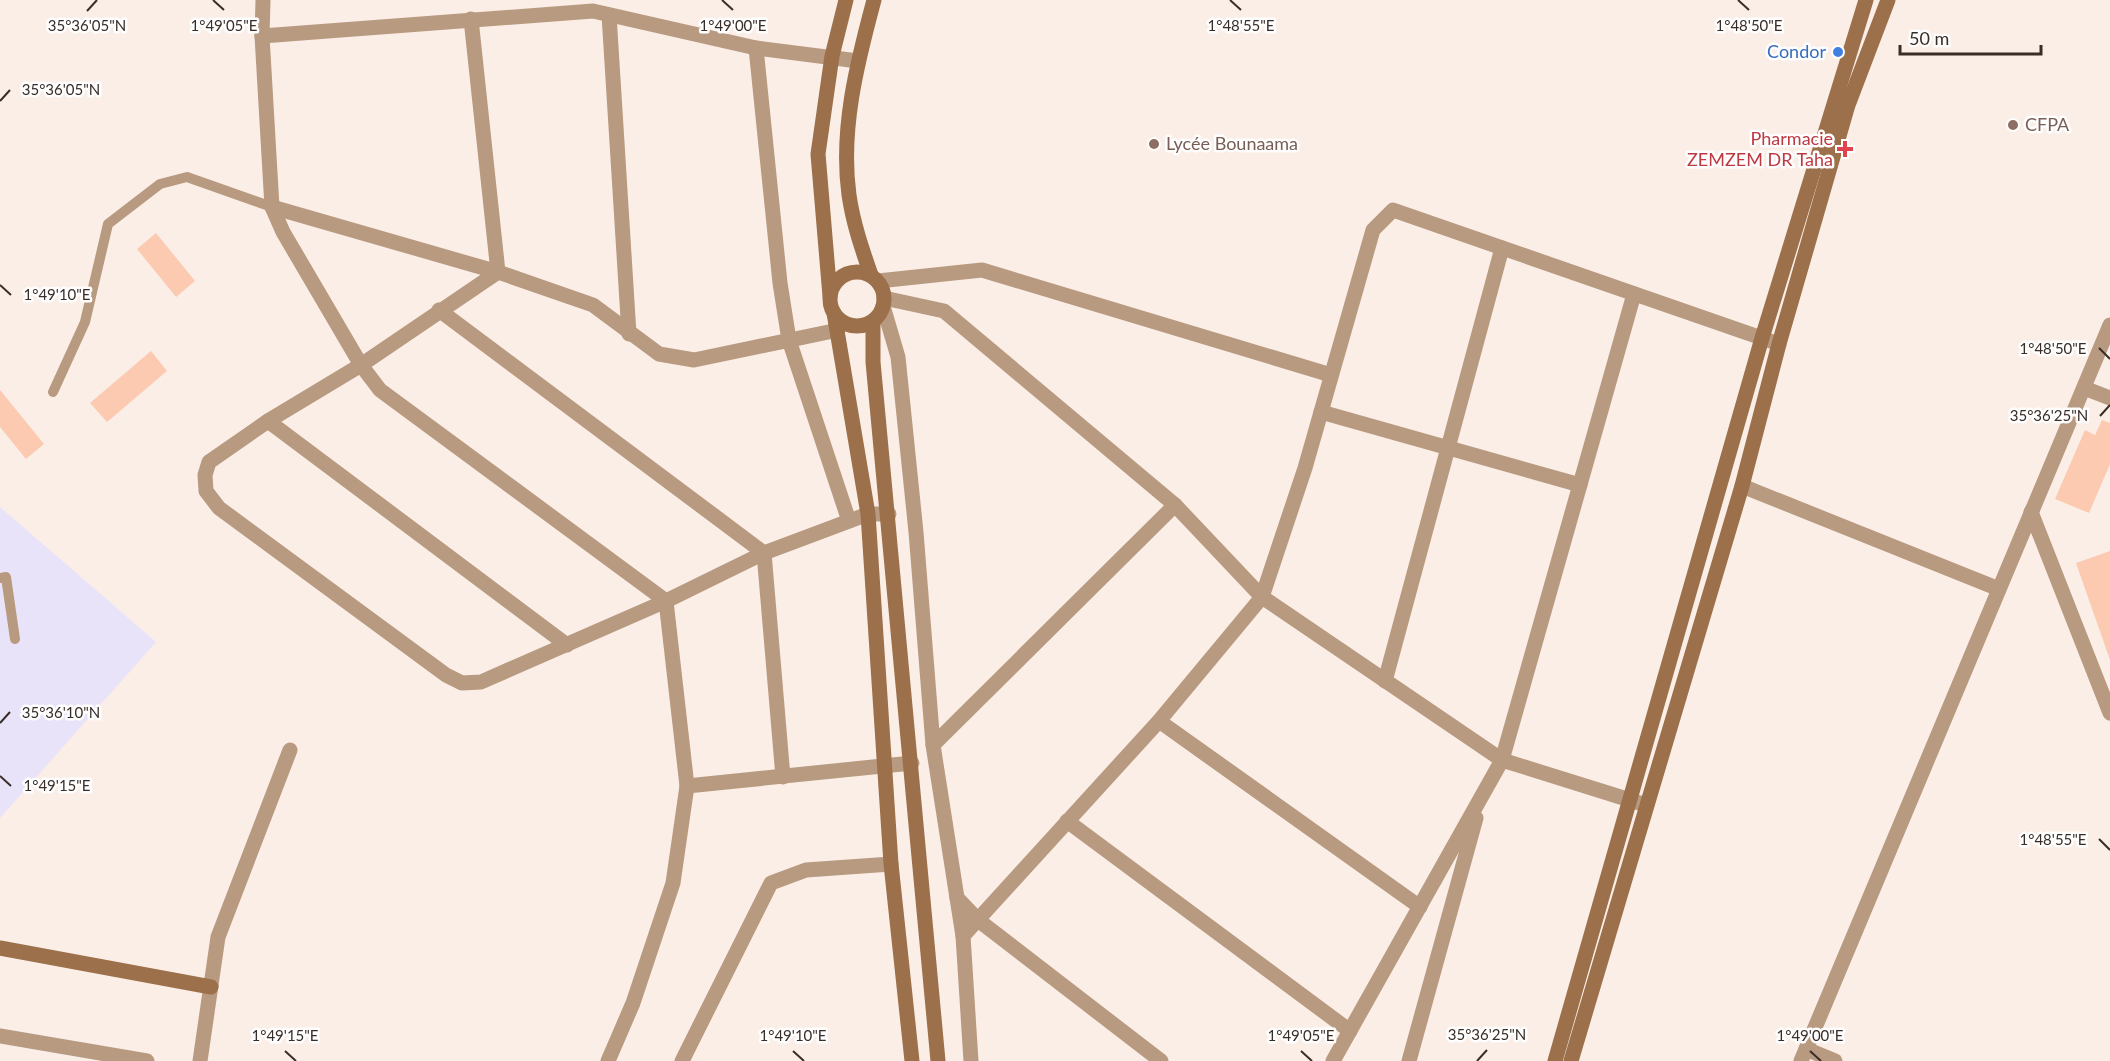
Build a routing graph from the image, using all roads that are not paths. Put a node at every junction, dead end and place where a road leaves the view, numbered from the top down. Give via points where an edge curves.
1 (263, 0) edge
2 (846, 0) edge
3 (874, 0) edge
4 (1866, 0) edge
5 (1888, 0) edge
6 (609, 15) junction
7 (471, 19) junction
8 (262, 36) junction
9 (756, 48) junction
10 (832, 56) junction
11 (858, 61) junction
12 (272, 207) junction
13 (1502, 248) junction
14 (498, 272) junction
15 (874, 278) junction
16 (1634, 294) junction
17 (830, 296) junction
18 (884, 302) junction
19 (439, 310) junction
20 (834, 313) junction
21 (873, 321) junction
22 (2110, 325) edge
23 (838, 330) junction
24 (629, 334) junction
25 (1762, 338) junction
26 (789, 340) junction
27 (1779, 344) junction
28 (361, 365) junction
29 (1331, 375) junction
30 (2084, 388) junction
31 (53, 392) dead end
32 (2110, 398) edge
33 (1321, 412) junction
34 (268, 421) junction
35 (1448, 448) junction
36 (1580, 485) junction
37 (1742, 486) junction
38 (1175, 505) junction
39 (2031, 512) junction
40 (868, 514) junction
41 (889, 514) junction
42 (849, 521) junction
43 (764, 552) junction
44 (0, 578) edge
45 (1999, 589) junction
46 (1262, 597) junction
47 (666, 602) junction
48 (15, 639) dead end
49 (567, 645) junction
50 (1385, 681) junction
51 (2110, 713) edge
52 (1159, 721) junction
53 (933, 745) junction
54 (290, 750) dead end
55 (1502, 760) junction
56 (912, 763) junction
57 (883, 768) junction
58 (783, 777) junction
59 (687, 786) junction
60 (1482, 796) junction
61 (1630, 800) junction
62 (1646, 805) junction
63 (1066, 821) junction
64 (891, 864) junction
65 (957, 898) junction
66 (1420, 907) junction
67 (978, 920) junction
68 (963, 936) junction
69 (0, 948) edge
70 (211, 987) junction
71 (1350, 1031) junction
72 (0, 1036) edge
73 (1803, 1055) edge
74 (147, 1061) edge
75 (200, 1061) edge
76 (608, 1061) edge
77 (682, 1061) edge
78 (912, 1061) edge
79 (938, 1061) edge
80 (971, 1061) edge
81 (1161, 1061) edge
82 (1334, 1061) edge
83 (1409, 1061) edge
84 (1555, 1061) edge
85 (1571, 1061) edge
86 (1835, 1061) edge

1 - 8 street
2 - 10 street
3 - 11 street
4 - 25 street
5 - 27 street via 1848,105
6 - 7 street via 593,11
6 - 9 street
6 - 24 street
7 - 8 street
7 - 14 street
8 - 12 street
9 - 10 street
9 - 26 street
10 - 11 street
10 - 17 street via 819,154
11 - 15 street via 846,146 849,195
12 - 14 street
12 - 28 street
12 - 31 lane via 188,177 160,184 108,224 85,322
13 - 16 street
13 - 29 street via 1393,210 1373,230
13 - 35 street
14 - 19 street
14 - 24 street via 593,305
15 - 17 street via 862,272 845,274
15 - 18 street
15 - 29 street via 982,270
16 - 25 street
16 - 36 street
17 - 20 street
18 - 21 street
18 - 38 street via 944,311
18 - 53 street via 898,357
19 - 28 street
19 - 43 street
20 - 21 street via 856,326
20 - 23 street
21 - 41 street via 873,362
22 - 30 street
23 - 26 street
23 - 40 street
24 - 26 street via 659,354 694,360
25 - 27 street
25 - 61 street
26 - 42 street
27 - 37 street
28 - 34 street
28 - 47 street via 380,390
29 - 33 street
30 - 32 street
30 - 39 street
33 - 35 street
33 - 46 street
34 - 49 street
34 - 49 street via 209,462 206,491 219,508 462,683 481,682
35 - 36 street
35 - 50 street
36 - 55 street
37 - 45 street
37 - 62 street
38 - 46 street
38 - 53 street
39 - 45 street
39 - 51 street
40 - 41 street
40 - 42 street
40 - 57 street
41 - 56 street
42 - 43 street
43 - 47 street
43 - 58 street
44 - 48 lane via 6,577
45 - 73 street
46 - 50 street
46 - 52 street
47 - 49 street
47 - 59 street
50 - 55 street
52 - 63 street
52 - 66 street
53 - 65 street
54 - 70 street via 218,937
55 - 60 street
55 - 61 street
56 - 57 street
56 - 79 street
57 - 58 street
57 - 64 street
58 - 59 street
59 - 76 street via 673,883 633,1003
60 - 66 street
60 - 83 street
61 - 62 street
61 - 84 street
62 - 85 street
63 - 67 street
63 - 71 street
64 - 77 street via 806,870 771,883
64 - 78 street
65 - 67 street
65 - 68 street
66 - 71 street
67 - 68 street
67 - 81 street
68 - 80 street
69 - 70 street
70 - 75 street
71 - 82 street
72 - 74 street
73 - 86 street

